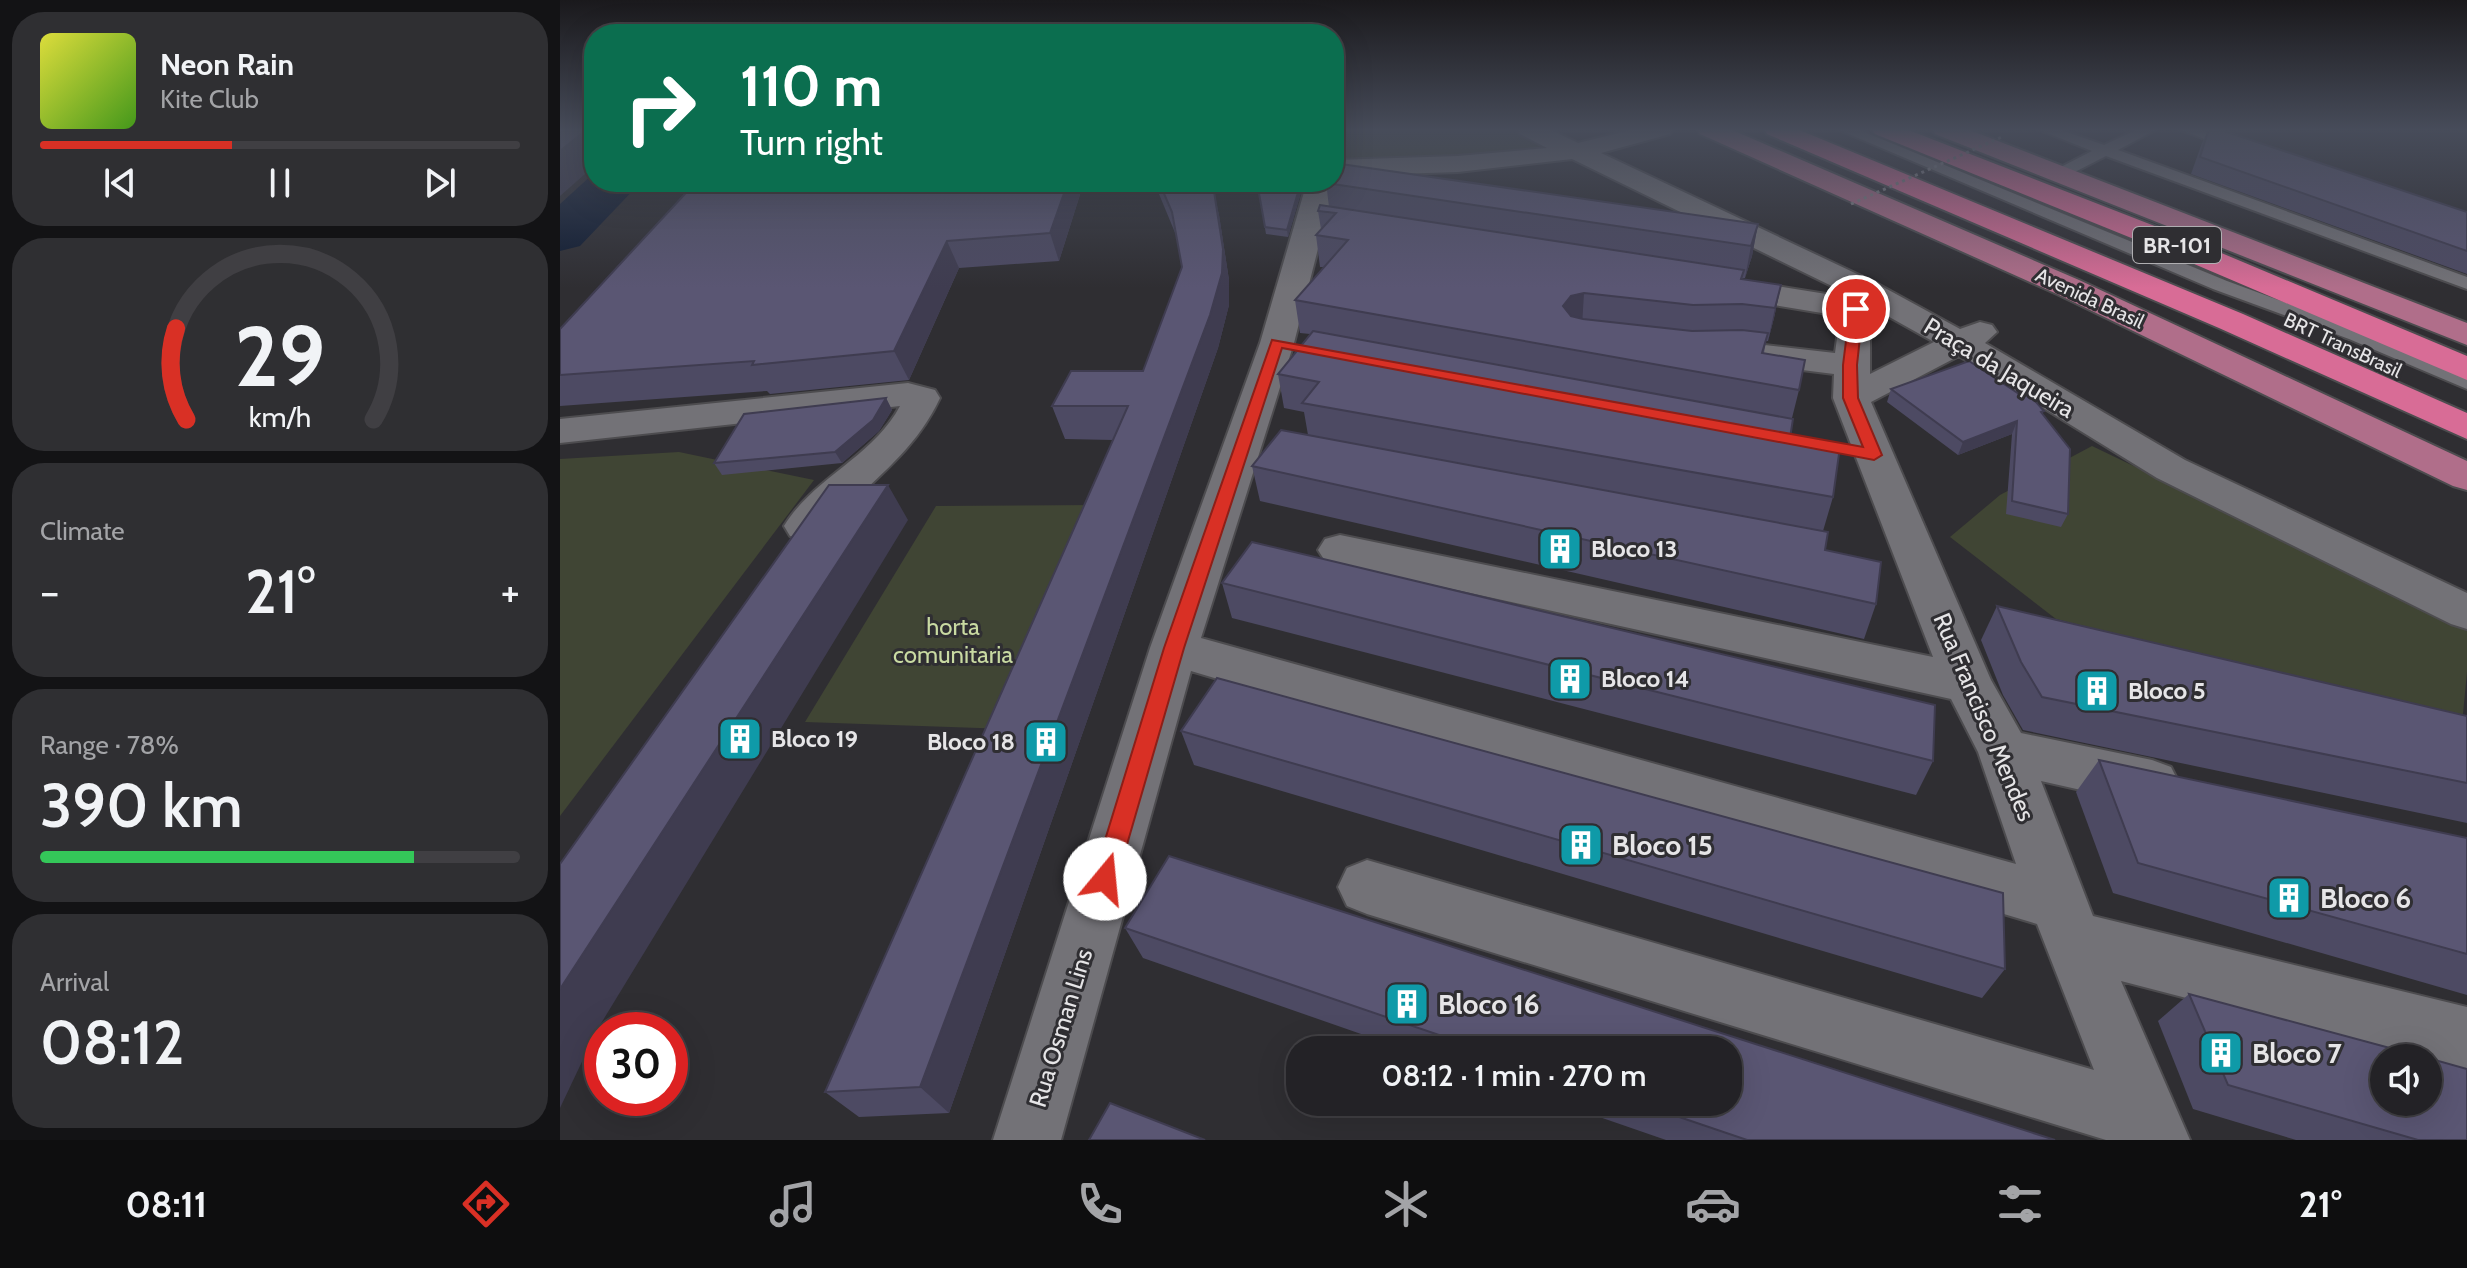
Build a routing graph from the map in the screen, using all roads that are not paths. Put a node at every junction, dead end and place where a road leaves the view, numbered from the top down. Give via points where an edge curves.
1 (1635, 182) edge
2 (1830, 182) edge
3 (1902, 182) edge
4 (1972, 182) edge
5 (2020, 182) edge
6 (2084, 182) edge
7 (2193, 182) edge
8 (1324, 210) edge
9 (1975, 213) junction
10 (1685, 281) edge
11 (2467, 283) edge
12 (2220, 285) junction
13 (1860, 299) junction
14 (2467, 335) edge
15 (1973, 336) junction
16 (1688, 351) edge
17 (2467, 369) edge
18 (1850, 382) junction
19 (2467, 383) edge
20 (2467, 402) edge
21 (2467, 427) edge
22 (560, 431) edge
23 (2467, 452) edge
24 (2467, 477) edge
25 (1340, 550) dead end
26 (776, 566) edge
27 (2467, 612) edge
28 (1174, 648) junction
29 (1968, 683) junction
30 (2004, 751) junction
31 (2205, 794) edge
32 (1367, 887) dead end
33 (2066, 922) junction
34 (2467, 1039) edge
35 (2152, 1129) edge
36 (1027, 1140) edge

1 - 13 street, Praça da Jaqueira
2 - 24 main road, Avenida Brasil via 2068,287
3 - 9 highway, Avenida Brasil / BR-101
4 - 12 lane, BRT TransBrasil
5 - 17 highway, BR-101
6 - 14 main road
7 - 11 lane
8 - 28 street, Rua Osman Lins via 1292,346
9 - 21 highway, Avenida Brasil / BR-101
9 - 23 highway
10 - 13 street
12 - 19 lane, BRT TransBrasil
12 - 20 lane, BRT TransBrasil
13 - 15 street, Praça da Jaqueira
13 - 18 street, Rua Francisco Mendes
15 - 18 street
15 - 27 street, Praça da Jaqueira via 2171,469
16 - 18 street via 1736,350
18 - 29 street, Rua Francisco Mendes via 1852,450 1898,565
22 - 26 street via 908,394 922,398 902,436 820,509
25 - 29 street
28 - 33 street
28 - 36 street, Rua Osman Lins
29 - 30 street, Rua Francisco Mendes
30 - 31 street
30 - 33 street, Rua Francisco Mendes
32 - 35 street
33 - 34 street
33 - 35 street, Rua Francisco Mendes

